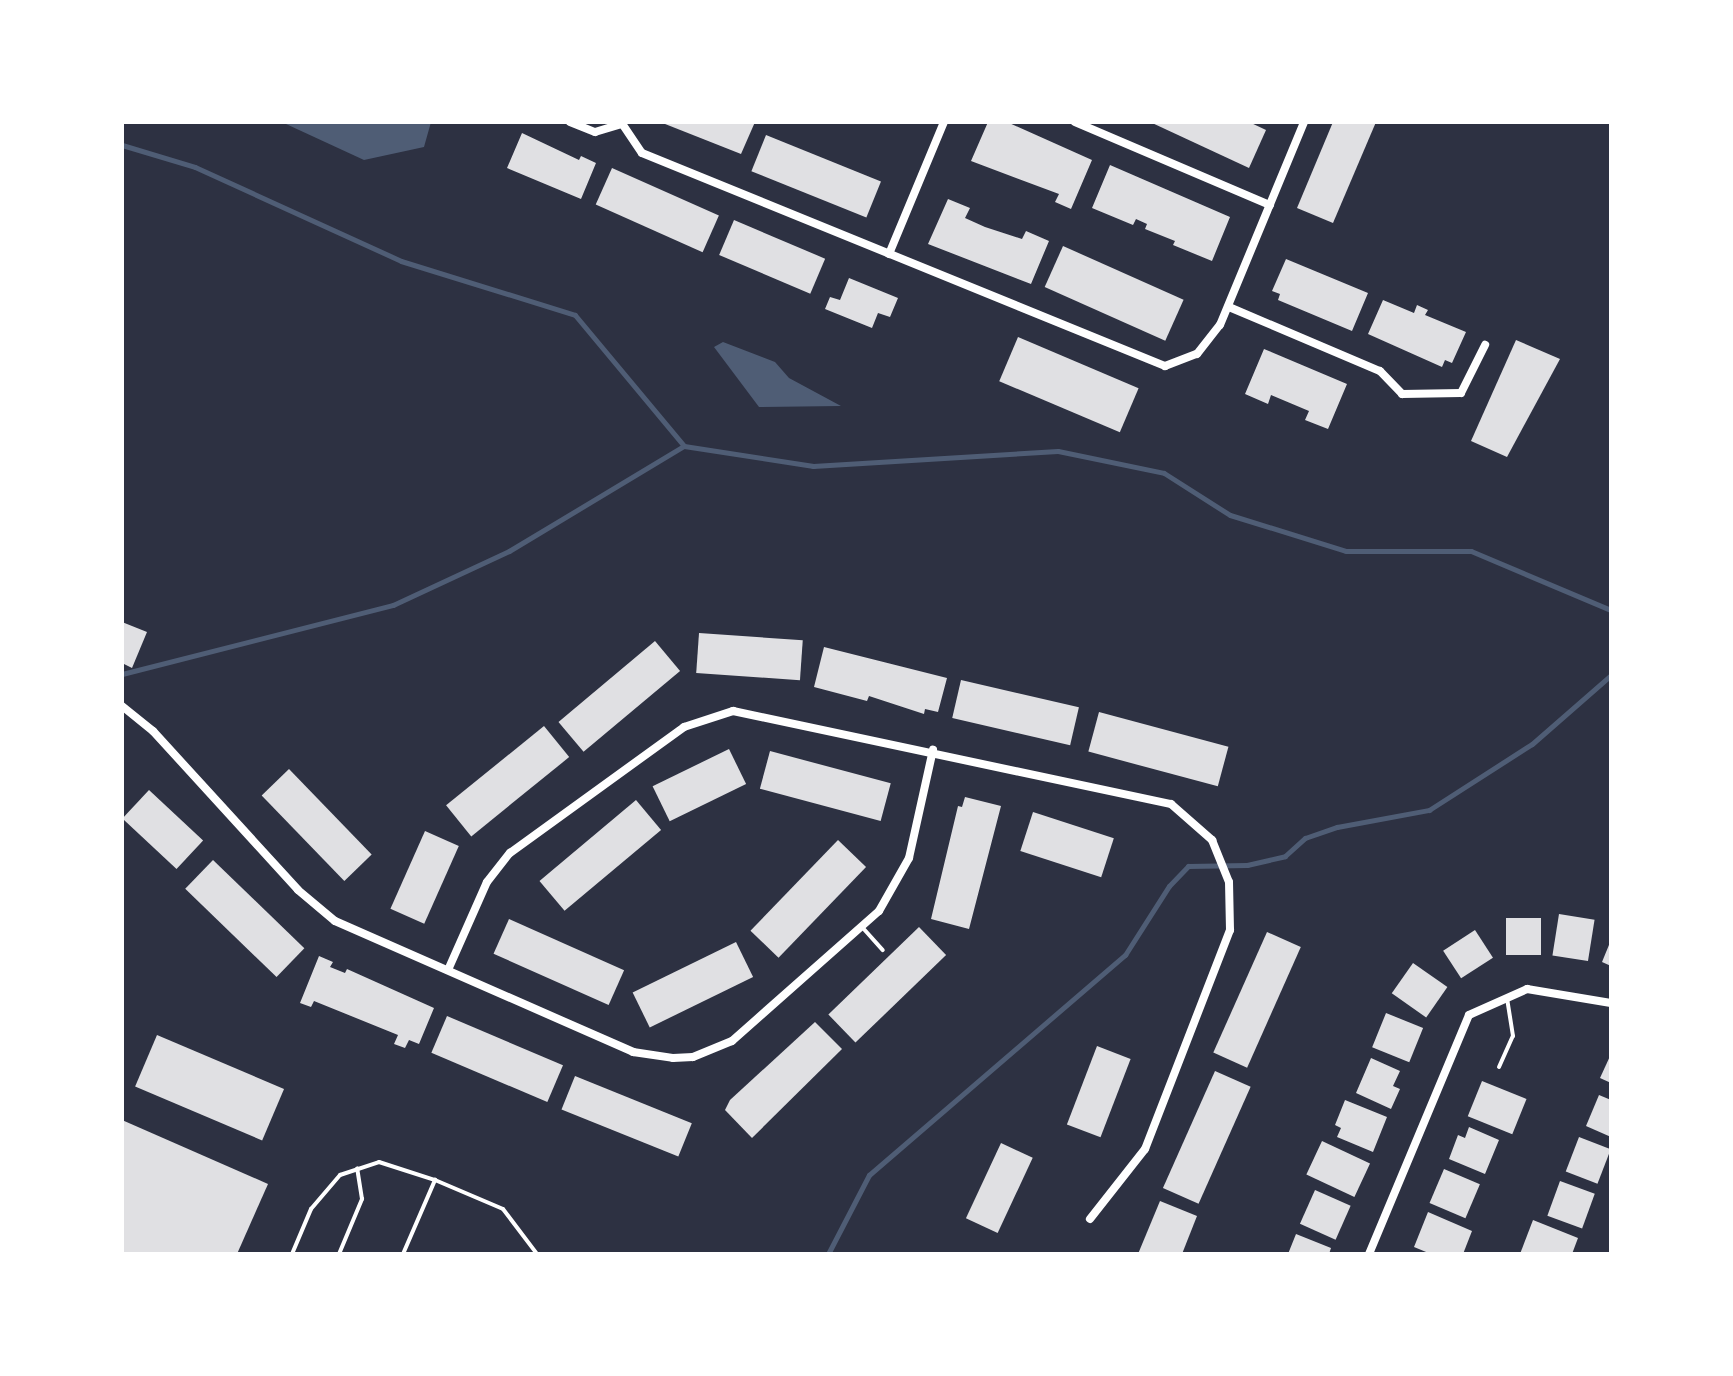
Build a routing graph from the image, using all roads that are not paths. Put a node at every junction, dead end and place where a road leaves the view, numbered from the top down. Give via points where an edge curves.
1 (570, 122) edge
2 (944, 122) edge
3 (1075, 122) edge
4 (1304, 122) edge
5 (622, 123) edge
6 (1270, 205) junction
7 (889, 254) junction
8 (1229, 307) junction
9 (1485, 345) dead end
10 (122, 706) edge
11 (933, 750) junction
12 (862, 927) junction
13 (883, 950) dead end
14 (448, 970) junction
15 (1507, 998) junction
16 (1611, 1003) edge
17 (1499, 1067) dead end
18 (357, 1168) junction
19 (435, 1180) junction
20 (1090, 1219) dead end
21 (292, 1254) edge
22 (339, 1254) edge
23 (403, 1254) edge
24 (537, 1254) edge
25 (1369, 1254) edge

1 - 5 street via 595,132
2 - 7 street
3 - 6 street
4 - 6 street
5 - 7 street via 642,153
6 - 8 street
7 - 8 street via 1165,366 1197,354
8 - 9 street via 1380,371 1402,394 1461,393
10 - 14 street via 153,731 316,908
11 - 12 street via 902,876
11 - 14 street via 733,711 684,727 510,853 487,882
11 - 20 street via 1171,804 1212,840 1229,882 1230,930 1145,1149
12 - 13 lane
12 - 14 street via 749,1029 693,1057 633,1052
15 - 16 street via 1527,989
15 - 17 lane via 1513,1036
15 - 25 street via 1469,1015
18 - 19 lane via 398,1165
18 - 21 lane via 324,1190
18 - 22 lane via 362,1199
19 - 23 lane
19 - 24 lane via 503,1209

